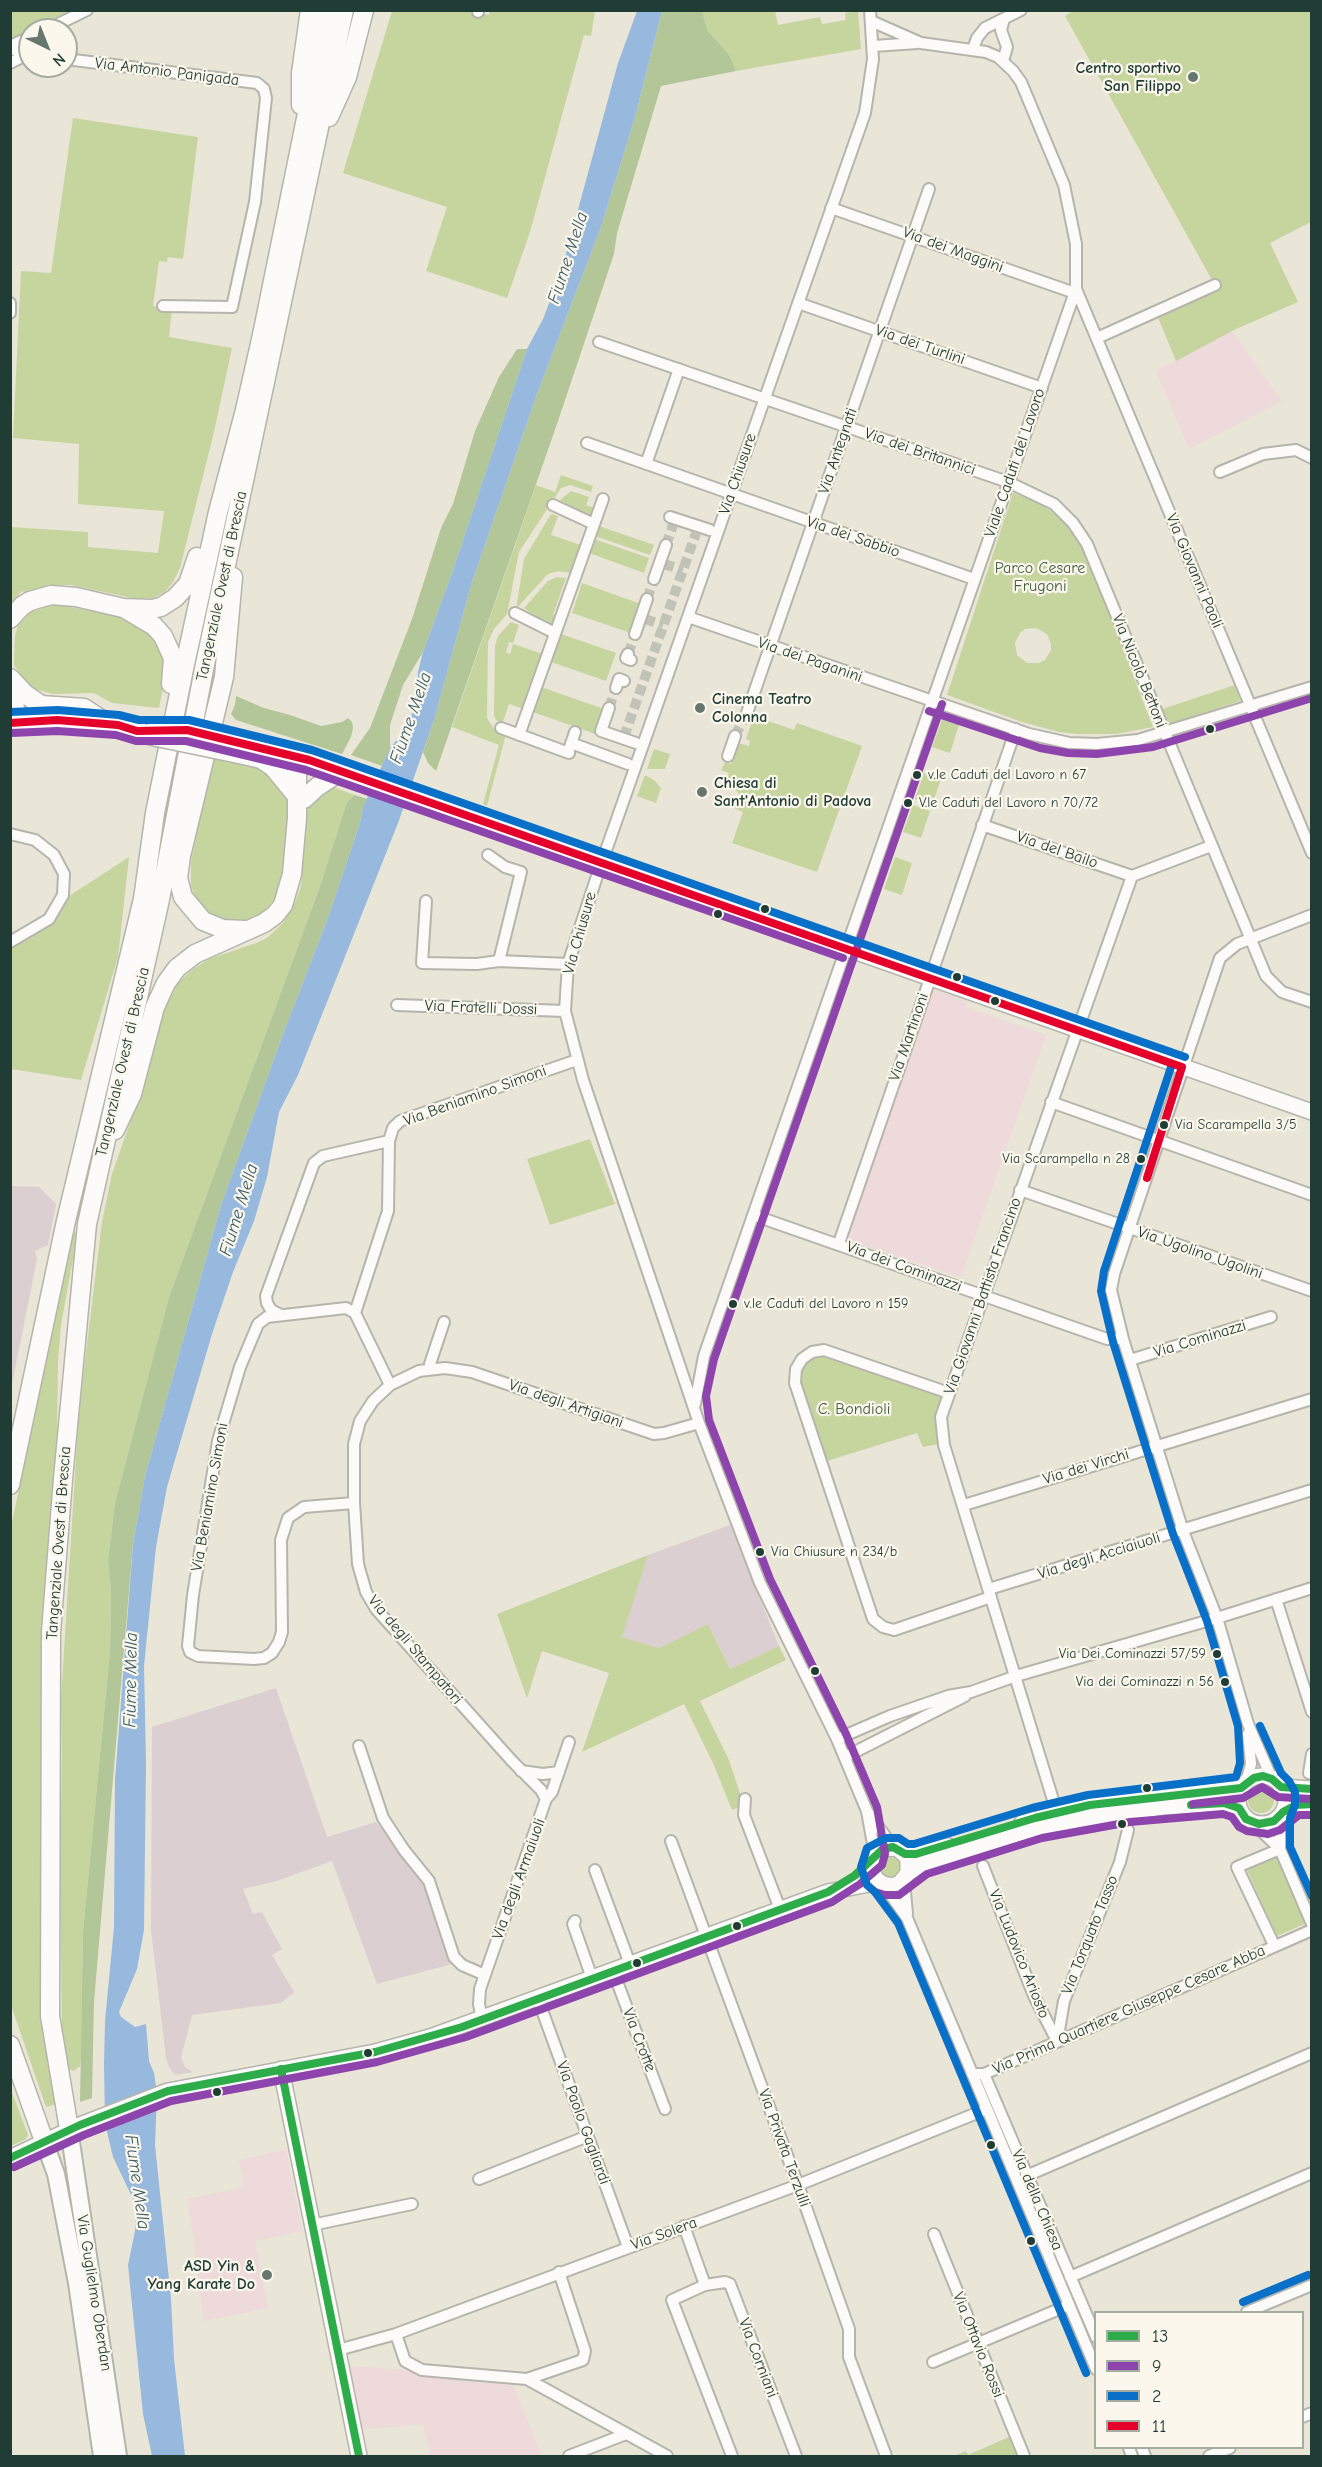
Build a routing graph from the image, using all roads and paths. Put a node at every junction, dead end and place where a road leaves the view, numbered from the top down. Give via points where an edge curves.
1 (87, 10) edge
2 (310, 10) edge
3 (328, 10) edge
4 (344, 10) edge
5 (364, 10) edge
6 (1021, 10) edge
7 (870, 16) edge
8 (71, 18) edge
9 (1004, 19) junction
10 (921, 43) junction
11 (873, 46) junction
12 (973, 49) junction
13 (78, 61) edge
14 (1003, 61) junction
15 (307, 149) junction
16 (929, 189) dead end
17 (831, 208) junction
18 (913, 236) junction
19 (1215, 285) dead end
20 (1076, 291) junction
21 (10, 303) edge
22 (798, 303) junction
23 (163, 306) dead end
24 (10, 313) edge
25 (879, 332) junction
26 (1097, 338) junction
27 (599, 342) dead end
28 (679, 369) junction
29 (1042, 388) junction
30 (764, 398) junction
31 (245, 410) junction
32 (846, 427) junction
33 (587, 443) dead end
34 (1311, 458) edge
35 (646, 464) junction
36 (1220, 472) dead end
37 (1008, 482) junction
38 (732, 494) junction
39 (603, 499) dead end
40 (553, 505) dead end
41 (673, 520) dead end
42 (813, 523) junction
43 (594, 524) junction
44 (235, 526) junction
45 (710, 530) dead end
46 (666, 545) tunnel mouth
47 (654, 579) tunnel mouth
48 (974, 579) junction
49 (647, 599) tunnel mouth
50 (123, 608) junction
51 (515, 613) dead end
52 (688, 617) junction
53 (10, 619) edge
54 (555, 633) junction
55 (635, 634) tunnel mouth
56 (770, 646) junction
57 (10, 679) edge
58 (1311, 687) edge
59 (932, 701) junction
60 (1250, 706) junction
61 (609, 708) tunnel mouth
62 (747, 713) tunnel mouth
63 (14, 723) edge
64 (108, 724) junction
65 (501, 728) dead end
66 (1016, 729) junction
67 (137, 731) joint
68 (575, 732) dead end
69 (1164, 732) junction
70 (519, 735) junction
71 (735, 736) tunnel mouth
72 (636, 743) dead end
73 (242, 749) junction
74 (569, 750) junction
75 (728, 756) dead end
76 (303, 759) junction
77 (628, 764) dead end
78 (343, 772) junction
79 (300, 797) junction
80 (982, 825) junction
81 (10, 834) edge
82 (1211, 846) junction
83 (1311, 853) edge
84 (488, 855) dead end
85 (601, 864) junction
86 (1132, 876) junction
87 (143, 899) junction
88 (426, 901) dead end
89 (1311, 915) edge
90 (250, 929) junction
91 (1250, 939) junction
92 (10, 942) edge
93 (846, 948) junction
94 (499, 961) junction
95 (568, 964) junction
96 (929, 978) junction
97 (1311, 1002) edge
98 (397, 1005) dead end
99 (565, 1011) junction
100 (1077, 1029) junction
101 (577, 1060) junction
102 (1182, 1067) junction
103 (1051, 1102) junction
104 (1311, 1112) edge
105 (389, 1141) junction
106 (1159, 1142) junction
107 (99, 1167) junction
108 (1020, 1190) junction
109 (1311, 1195) edge
110 (753, 1215) junction
111 (1129, 1228) junction
112 (839, 1244) junction
113 (1311, 1292) edge
114 (983, 1295) junction
115 (355, 1313) junction
116 (282, 1316) junction
117 (1271, 1317) dead end
118 (444, 1323) dead end
119 (1123, 1339) junction
120 (704, 1356) junction
121 (1130, 1360) junction
122 (431, 1369) junction
123 (686, 1380) junction
124 (390, 1384) junction
125 (949, 1394) junction
126 (1311, 1399) edge
127 (695, 1409) junction
128 (699, 1423) junction
129 (1156, 1445) junction
130 (10, 1485) edge
131 (1311, 1490) edge
132 (354, 1503) junction
133 (964, 1505) junction
134 (1183, 1531) junction
135 (1311, 1588) edge
136 (990, 1593) junction
137 (1276, 1599) junction
138 (1217, 1618) junction
139 (1016, 1677) junction
140 (971, 1692) junction
141 (1311, 1712) edge
142 (1248, 1724) junction
143 (837, 1739) junction
144 (569, 1742) dead end
145 (359, 1746) dead end
146 (1311, 1754) edge
147 (845, 1756) junction
148 (521, 1771) junction
149 (559, 1772) junction
150 (1310, 1774) edge
151 (1277, 1783) junction
152 (1244, 1785) junction
153 (1311, 1789) edge
154 (546, 1799) junction
155 (745, 1799) dead end
156 (1054, 1803) dead end
157 (1311, 1804) edge
158 (1239, 1808) junction
159 (867, 1811) junction
160 (1281, 1814) junction
161 (1252, 1822) junction
162 (1128, 1830) dead end
163 (671, 1841) dead end
164 (1280, 1849) junction
165 (899, 1850) junction
166 (874, 1857) junction
167 (983, 1866) dead end
168 (595, 1870) dead end
169 (906, 1876) junction
170 (881, 1883) junction
171 (828, 1892) junction
172 (780, 1909) junction
173 (907, 1918) junction
174 (572, 1923) dead end
175 (1311, 1924) edge
176 (1311, 1930) edge
177 (706, 1936) junction
178 (1274, 1945) junction
179 (630, 1964) junction
180 (613, 1971) junction
181 (485, 1975) junction
182 (592, 1978) junction
183 (538, 1999) junction
184 (482, 2019) junction
185 (1057, 2042) junction
186 (10, 2045) edge
187 (1311, 2053) edge
188 (281, 2069) junction
189 (972, 2074) junction
190 (984, 2074) junction
191 (665, 2109) dead end
192 (987, 2109) junction
193 (69, 2129) junction
194 (588, 2136) junction
195 (44, 2141) junction
196 (10, 2158) edge
197 (1311, 2173) edge
198 (1026, 2176) junction
199 (479, 2179) dead end
200 (798, 2185) junction
201 (412, 2204) dead end
202 (312, 2225) junction
203 (684, 2226) junction
204 (934, 2234) dead end
205 (628, 2247) junction
206 (559, 2272) junction
207 (1070, 2277) junction
208 (705, 2285) junction
209 (1311, 2285) edge
210 (1069, 2305) junction
211 (1252, 2311) edge
212 (396, 2334) junction
213 (1094, 2335) edge
214 (976, 2343) junction
215 (338, 2350) junction
216 (933, 2362) dead end
217 (1094, 2367) edge
218 (528, 2379) junction
219 (626, 2434) junction
220 (1228, 2449) edge
221 (102, 2457) edge
222 (118, 2457) edge
223 (359, 2457) edge
224 (569, 2457) edge
225 (667, 2457) edge
226 (732, 2457) edge
227 (796, 2457) edge
228 (886, 2457) edge
229 (1024, 2457) edge
230 (1209, 2457) edge

1 - 8 street
2 - 15 highway via 301,73
3 - 15 highway, Tangenziale Ovest di Brescia
4 - 15 highway, Tangenziale Ovest di Brescia
5 - 15 highway via 347,77
6 - 9 street
7 - 10 street, Viale Caduti del Lavoro
7 - 11 street, Via Chiusure
9 - 12 street via 985,28
9 - 14 street
10 - 11 street, Viale Caduti del Lavoro
10 - 12 street, Viale Caduti del Lavoro
11 - 17 street, Via Chiusure via 868,100
12 - 14 street, Viale Caduti del Lavoro
13 - 23 street, Via Antonio Panigada via 257,83 264,89 255,202 232,307
14 - 20 street, Viale Caduti del Lavoro via 1021,82 1064,185 1076,244
15 - 31 highway, Tangenziale Ovest di Brescia
15 - 44 highway, Tangenziale Ovest di Brescia
16 - 18 street, Via Antegnati
17 - 18 street, Via dei Maggini
17 - 22 street, Via Chiusure
18 - 20 street, Via dei Maggini
18 - 25 street, Via Antegnati
19 - 26 street
20 - 26 street, Via Giovanni Paoli
20 - 29 street, Viale Caduti del Lavoro
21 - 24 street
22 - 25 street, Via dei Turlini
22 - 30 street, Via Chiusure
25 - 29 street, Via dei Turlini
25 - 32 street, Via Antegnati
26 - 60 street, Via Giovanni Paoli
27 - 28 street, Via dei Britannici
28 - 30 street, Via dei Britannici
28 - 35 street
29 - 37 street, Viale Caduti del Lavoro
30 - 32 street, Via dei Britannici
30 - 38 street, Via Chiusure
31 - 50 highway via 225,459 188,584 161,607
31 - 87 highway, Tangenziale Ovest di Brescia via 184,669 155,813
32 - 37 street, Via dei Britannici
32 - 42 street, Via Antegnati
33 - 35 street, Via dei Sabbio
34 - 36 street via 1296,450 1263,454
35 - 38 street, Via dei Sabbio
37 - 48 street, Viale Caduti del Lavoro
37 - 69 street, Via Nicolò Bettoni via 1053,504 1087,544
38 - 42 street, Via dei Sabbio
38 - 52 street, Via Chiusure
39 - 43 street
40 - 43 street
41 - 45 street via 697,530
42 - 48 street, Via dei Sabbio
42 - 56 street, Via Antegnati
43 - 54 street
44 - 90 highway via 224,677 178,878 183,897 203,921 223,929
44 - 107 highway, Tangenziale Ovest di Brescia via 159,904
46 - 47 street
48 - 59 street, Viale Caduti del Lavoro
49 - 55 street
50 - 53 highway via 51,595 30,601
50 - 87 highway via 154,626 173,658 139,858
51 - 54 street
52 - 56 street, Via dei Paganini
52 - 85 street, Via Chiusure
54 - 70 street
56 - 59 street, Via dei Paganini
56 - 62 street, Via Antegnati
57 - 63 highway
57 - 64 highway via 41,705 84,708
58 - 60 street, Via dei Paganini
59 - 66 street, Via dei Paganini
59 - 93 street, Viale Caduti del Lavoro
60 - 69 street, Via dei Paganini
60 - 83 street, Via Giovanni Paoli
61 - 72 street via 601,731
63 - 64 street via 57,720
64 - 67 street
65 - 70 street
66 - 69 street, Via dei Paganini via 1056,741 1097,744 1138,740
66 - 80 street, Via Martinoni
67 - 73 highway, bridge
68 - 74 street
69 - 82 street, Via Nicolò Bettoni
70 - 74 street
71 - 75 street
73 - 76 street
73 - 79 highway via 273,767
74 - 77 street
76 - 78 street
76 - 79 highway
78 - 79 highway
78 - 85 street
79 - 90 highway via 292,874 284,904 275,915
80 - 86 street, Via del Bailo
80 - 96 street, Via Martinoni
81 - 92 street via 35,840 54,855 64,874 63,895 49,919
82 - 86 street
82 - 91 street, Via Nicolò Bettoni
84 - 94 street via 504,867 521,872
85 - 93 street
85 - 95 street, Via Chiusure
86 - 100 street, Via Giovanni Battista Francino
87 - 130 highway, Tangenziale Ovest di Brescia via 66,1221
88 - 94 street via 422,963
89 - 91 street
90 - 107 highway via 195,954 166,983 154,1007 132,1094
91 - 97 street, Via Nicolò Bettoni via 1274,986
91 - 102 street via 1220,958
93 - 96 street
93 - 110 street, Viale Caduti del Lavoro
94 - 95 street
95 - 99 street, Via Chiusure
96 - 100 street
96 - 112 street, Via Martinoni
98 - 99 street, Via Fratelli Dossi
99 - 101 street, Via Chiusure
100 - 102 street
100 - 103 street, Via Giovanni Battista Francino
101 - 105 street, Via Beniamino Simoni via 400,1121
101 - 123 street, Via Chiusure
102 - 104 street
102 - 106 street
103 - 106 street
103 - 108 street, Via Giovanni Battista Francino
105 - 115 street via 388,1211
105 - 116 street, Via Beniamino Simoni via 323,1156 314,1163 266,1296 267,1304
106 - 109 street
106 - 111 street
107 - 193 highway, Tangenziale Ovest di Brescia via 87,1224 51,1632 50,2016
108 - 111 street, Via Ugolino Ugolini
108 - 114 street, Via Giovanni Battista Francino
110 - 112 street, Via dei Cominazzi
110 - 120 street, Viale Caduti del Lavoro
111 - 113 street, Via Ugolino Ugolini
111 - 119 street via 1111,1290
112 - 114 street, Via dei Cominazzi
114 - 119 street, Via dei Cominazzi via 1107,1339
114 - 125 street, Via Giovanni Battista Francino
115 - 116 street via 346,1308
115 - 124 street
116 - 132 street, Via Beniamino Simoni via 267,1317 258,1324 240,1367 218,1441 193,1595 190,1652 198,1656 254,1659 272,1653 282,1632 281,1540 288,1518 304,1507
117 - 121 street, Via Cominazzi
118 - 122 street
119 - 121 street
120 - 123 street, Viale Caduti del Lavoro
120 - 127 street, Viale Caduti del Lavoro
121 - 129 street
122 - 124 street, Via degli Artigiani
122 - 128 street, Via degli Artigiani via 472,1372 654,1434
123 - 127 street, Via Chiusure
124 - 132 street, Via degli Stampatori via 368,1407 358,1429
125 - 133 street, Via Giovanni Battista Francino via 941,1417 944,1445
125 - 136 street, Via degli Acciaiuoli via 824,1350 812,1352 796,1369 795,1383 873,1619 894,1630
126 - 129 street, Via dei Virchi
127 - 128 street, Via Chiusure
128 - 143 street, Via Chiusure via 759,1583
129 - 133 street, Via dei Virchi
129 - 134 street
131 - 134 street, Via degli Acciaiuoli
132 - 148 street, Via degli Stampatori via 359,1570 372,1603
133 - 136 street, Via Giovanni Battista Francino
134 - 136 street, Via degli Acciaiuoli
134 - 138 street
135 - 137 street
136 - 139 street, Via Giovanni Battista Francino
137 - 138 street
137 - 141 street
138 - 139 street
138 - 142 street
139 - 140 street
139 - 156 street, Via Giovanni Battista Francino
140 - 143 street via 905,1710
140 - 147 street
142 - 151 street
142 - 152 street via 1251,1764
143 - 147 street, Via Chiusure
144 - 149 street, Via degli Armaiuoli
145 - 181 street via 383,1818 429,1881 454,1957
146 - 150 street
147 - 159 street, Via Chiusure
148 - 149 street
148 - 154 street, Via degli Stampatori
149 - 154 street, Via degli Armaiuoli
151 - 152 street via 1254,1778
151 - 153 street
151 - 160 street via 1285,1795
152 - 158 street via 1238,1798
152 - 165 street via 1090,1805 933,1850 916,1854
154 - 181 street, Via degli Armaiuoli
155 - 172 street via 744,1815
157 - 160 street via 1296,1805
158 - 161 street
158 - 169 street via 1224,1803 1162,1808 1040,1828 923,1864
159 - 165 street, Via Chiusure
159 - 166 street, Via Chiusure
160 - 161 street via 1267,1824
160 - 164 street
161 - 164 street
162 - 185 street, Via Torquato Tasso via 1120,1862 1064,2001
163 - 177 street, Via Privata Terzulli
164 - 175 street
164 - 178 street, Via Prima Quartiere Giuseppe Cesare Abba via 1237,1867
165 - 166 street via 883,1849
165 - 169 street via 909,1863
166 - 170 street via 872,1871
166 - 171 street via 854,1876
167 - 185 street, Via Ludovico Ariosto via 1034,1996
168 - 179 street
169 - 170 street via 892,1886
169 - 173 street, Via della Chiesa
170 - 171 street
170 - 173 street, Via della Chiesa
171 - 172 street
172 - 177 street
173 - 189 street, Via della Chiesa
174 - 182 street
176 - 178 street, Via Prima Quartiere Giuseppe Cesare Abba
177 - 179 street
177 - 200 street, Via Privata Terzulli
178 - 185 street, Via Prima Quartiere Giuseppe Cesare Abba
179 - 180 street
180 - 182 street
180 - 191 street, Via Crotte
181 - 184 street, Via degli Armaiuoli via 479,1999
182 - 183 street
183 - 184 street
183 - 194 street, Via Paolo Gagliardi
184 - 188 street via 406,2044
185 - 190 street, Via Prima Quartiere Giuseppe Cesare Abba
186 - 195 highway
187 - 198 street
188 - 193 street via 168,2091
188 - 202 street
189 - 190 street
189 - 192 street, Via della Chiesa
190 - 198 street, Via della Chiesa
192 - 200 street, Via Solera
192 - 210 street, Via della Chiesa
193 - 195 street
193 - 222 main road, Via Guglielmo Oberdan
194 - 199 street
194 - 205 street, Via Paolo Gagliardi
195 - 196 street
195 - 221 main road, Via Guglielmo Oberdan via 56,2174 77,2283
197 - 207 street
198 - 207 street, Via della Chiesa
200 - 203 street, Via Solera
200 - 228 street, Via Privata Terzulli via 849,2329 849,2357
201 - 202 street
202 - 215 street
203 - 205 street, Via Solera
203 - 208 street
204 - 214 street, Via Ottavio Rossi
205 - 206 street, Via Solera
206 - 212 street, Via Solera
206 - 218 street via 585,2351 583,2360
207 - 213 street, Via della Chiesa
208 - 226 street via 672,2300
208 - 227 street, Via Corniani via 730,2284
209 - 211 street
210 - 214 street
210 - 217 street, Via della Chiesa
212 - 215 street, Via Solera
212 - 218 street via 405,2361 422,2370
214 - 216 street
214 - 229 street, Via Ottavio Rossi
215 - 223 street
218 - 219 street
219 - 224 street
219 - 225 street
220 - 230 street

